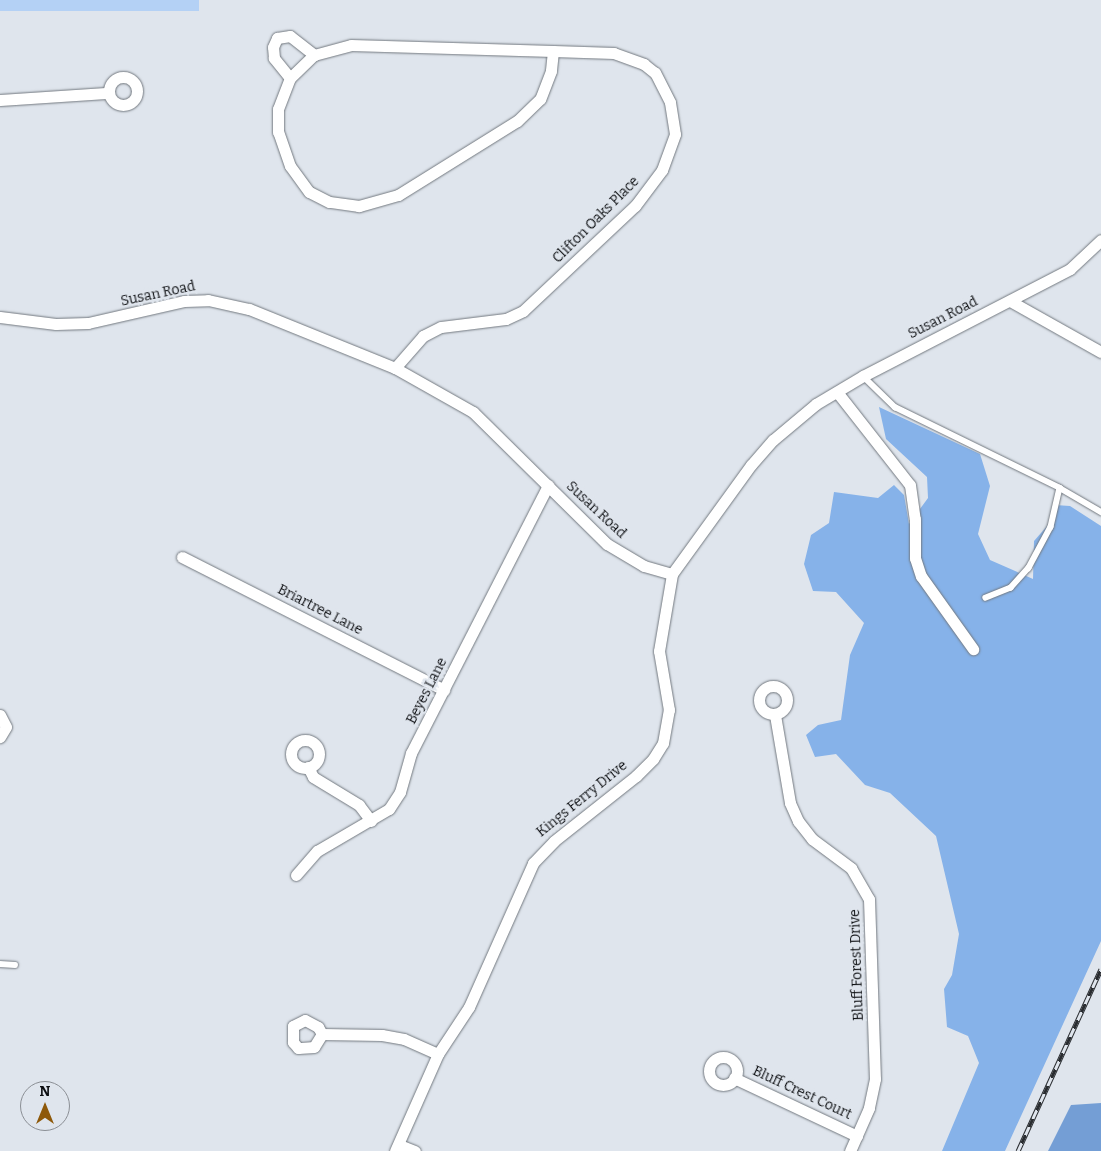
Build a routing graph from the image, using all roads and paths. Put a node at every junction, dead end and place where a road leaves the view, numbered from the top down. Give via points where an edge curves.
1 (552, 51) junction
2 (314, 55) junction
3 (290, 78) junction
4 (106, 93) dead end
5 (0, 100) edge
6 (1101, 240) edge
7 (1010, 302) junction
8 (0, 317) edge
9 (1101, 352) edge
10 (395, 368) junction
11 (863, 376) junction
12 (837, 392) junction
13 (548, 485) junction
14 (1060, 488) junction
15 (1101, 512) edge
16 (182, 557) dead end
17 (672, 574) junction
18 (986, 598) dead end
19 (973, 649) dead end
20 (444, 690) junction
21 (0, 715) edge
22 (775, 715) dead end
23 (0, 737) edge
24 (308, 767) dead end
25 (371, 821) junction
26 (296, 874) dead end
27 (0, 964) edge
28 (15, 965) dead end
29 (322, 1034) dead end
30 (438, 1054) junction
31 (734, 1078) dead end
32 (857, 1136) junction
33 (397, 1148) edge
34 (415, 1151) edge
35 (850, 1151) edge

1 - 2 street, Clifton Oaks Place via 351,45
1 - 3 street, Clifton Oaks Place via 547,85 540,99 517,121 398,195 358,206 329,202 309,192 290,166 278,132 278,109
1 - 10 street, Clifton Oaks Place via 614,53 644,64 655,73 670,102 674,134 662,170 635,206 523,311 506,320 441,327 423,336
2 - 3 street, Clifton Oaks Place
2 - 3 street via 290,36 277,38 273,47 274,58
4 - 5 street
6 - 7 street, Susan Road via 1076,265
7 - 9 street
7 - 11 street, Susan Road
8 - 10 street, Susan Road via 56,324 88,323 184,302 208,300 249,309
10 - 13 street, Susan Road via 481,417
11 - 12 street, Susan Road
11 - 14 lane via 895,407
12 - 17 street, Susan Road via 773,440
12 - 19 street via 910,485 916,518 915,558 921,576
13 - 17 street, Susan Road via 607,544 644,566
13 - 20 street, Beyes Lane
14 - 15 lane
14 - 18 lane via 1051,527 1029,568 1011,588
16 - 20 street, Briartree Lane
17 - 30 street, Kings Ferry Drive via 659,651 669,710 663,743 636,776 554,841 533,863 469,1006
20 - 25 street, Beyes Lane via 412,753 400,792 389,809
21 - 23 street via 6,727
22 - 32 street, Bluff Forest Drive via 790,803 798,821 812,839 851,868 869,899 875,1079 872,1100
24 - 25 street via 313,778 358,805
25 - 26 street, Beyes Lane via 317,851
27 - 28 lane
29 - 30 street via 382,1034 404,1039
30 - 33 street, Kings Ferry Drive
31 - 32 street, Bluff Crest Court
32 - 35 street, Bluff Forest Drive
33 - 34 street

